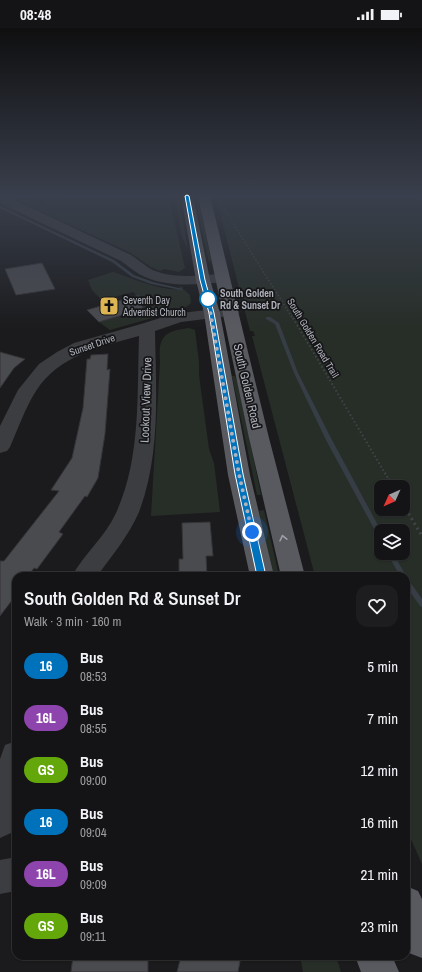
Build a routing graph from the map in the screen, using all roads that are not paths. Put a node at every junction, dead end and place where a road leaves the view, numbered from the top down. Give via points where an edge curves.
1 (88, 240) edge
2 (195, 240) edge
3 (214, 240) edge
4 (222, 278) junction
5 (203, 280) junction
6 (231, 312) junction
7 (212, 313) junction
8 (147, 328) junction
9 (0, 447) edge
10 (87, 572) edge
11 (261, 572) edge
12 (292, 572) edge
13 (12, 772) edge
14 (0, 822) edge
15 (12, 875) edge
16 (0, 877) edge
17 (410, 912) edge
18 (422, 940) edge
19 (376, 960) edge
20 (380, 972) edge

1 - 5 street via 152,274 174,279
2 - 5 main road, South Golden Road
3 - 4 main road, South Golden Road
4 - 5 street
4 - 6 main road, South Golden Road
5 - 7 main road, South Golden Road
6 - 7 street, Sunset Drive
12 -> 6 main road, South Golden Road
7 - 8 street, Sunset Drive via 179,317
7 - 11 main road, South Golden Road via 239,474
8 - 9 street, Sunset Drive via 80,347 45,368 27,390
8 - 10 street, Lookout View Drive via 145,444 137,481 126,513
13 - 14 street
15 - 16 street
17 - 18 main road
19 - 20 main road

